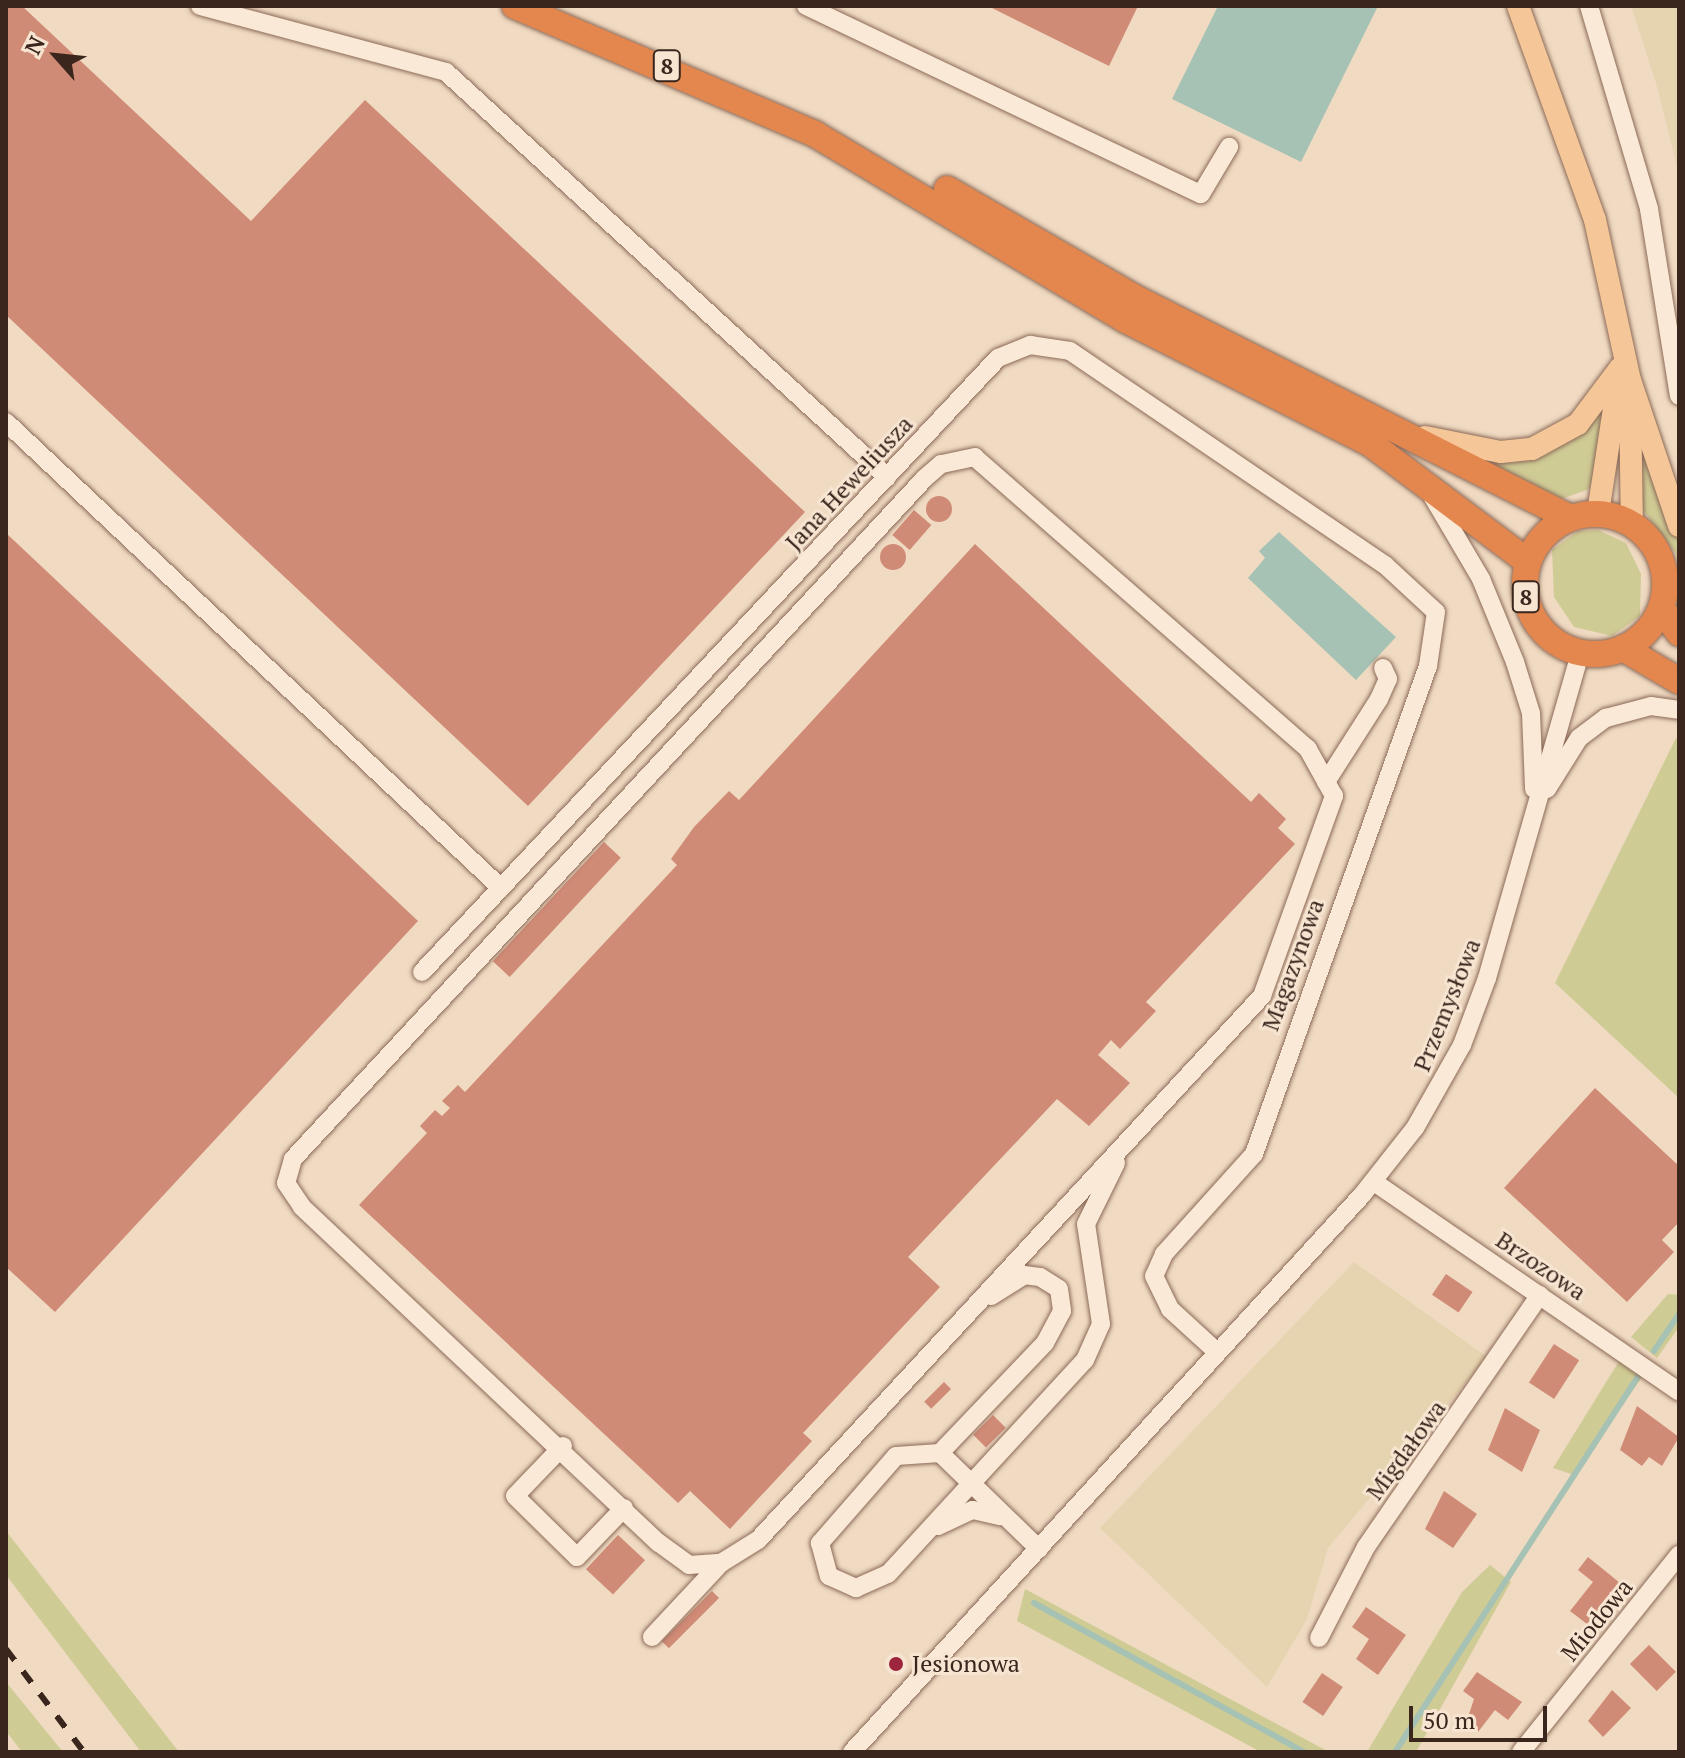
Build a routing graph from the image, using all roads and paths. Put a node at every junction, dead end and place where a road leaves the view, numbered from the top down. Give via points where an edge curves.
1 (200, 6) edge
2 (515, 6) edge
3 (806, 6) edge
4 (1518, 6) edge
5 (1589, 6) edge
6 (815, 134) junction
7 (1229, 147) dead end
8 (1625, 374) junction
9 (1679, 396) edge
10 (6, 422) edge
11 (1396, 429) junction
12 (1420, 476) junction
13 (887, 477) junction
14 (1598, 513) junction
15 (1570, 518) junction
16 (1632, 524) junction
17 (1679, 526) edge
18 (1528, 562) junction
19 (1385, 565) joint
20 (1661, 608) junction
21 (1679, 633) edge
22 (1623, 648) junction
23 (1580, 653) junction
24 (1383, 668) dead end
25 (1679, 681) edge
26 (1679, 710) edge
27 (1326, 782) junction
28 (1534, 812) junction
29 (501, 888) junction
30 (422, 972) dead end
31 (1133, 1133) junction
32 (1374, 1182) junction
33 (1540, 1295) junction
34 (969, 1311) junction
35 (1217, 1352) junction
36 (1679, 1392) edge
37 (563, 1446) junction
38 (940, 1453) junction
39 (973, 1482) junction
40 (624, 1508) junction
41 (1000, 1516) junction
42 (928, 1530) junction
43 (1039, 1549) junction
44 (1679, 1555) edge
45 (721, 1563) junction
46 (652, 1637) dead end
47 (1319, 1638) dead end
48 (852, 1752) edge
49 (1521, 1752) edge

1 - 13 street via 446,72
2 - 6 highway, 8
3 - 7 street via 1201,194
4 - 8 main road via 1595,220
5 - 9 street via 1649,209
6 - 11 highway, 8 via 939,185 1147,305
6 - 12 highway, 8 via 1056,281
8 - 11 main road via 1578,424 1532,449 1463,447
8 - 14 main road
8 - 16 main road
8 - 17 main road
10 - 29 street
11 - 15 highway, 8
12 - 18 highway, 8
12 - 28 street via 1481,579 1515,662 1534,741
13 - 19 street, Jana Heweliusza via 998,358 1051,345 1070,351
13 - 29 street, Jana Heweliusza
14 - 15 highway, 8
14 - 16 highway, 8
15 - 18 highway, 8 via 1544,536
16 - 20 highway via 1664,570
18 - 23 highway, 8 via 1534,619
19 - 35 street, Magazynowa via 1436,612 1428,666 1254,1154 1164,1254 1154,1276 1170,1309
20 - 21 highway
20 - 22 highway
22 - 23 highway
22 - 25 highway
23 - 28 street, Przemysłowa
24 - 27 street via 1388,679 1379,699
26 - 28 street via 1635,709 1593,726 1568,753
27 - 31 street via 1334,796 1262,996
27 - 37 street via 1308,749 1001,476 975,457 932,471 293,1159 286,1183 302,1207
28 - 32 street, Przemysłowa via 1462,1045
29 - 30 street, Jana Heweliusza
31 - 34 street
31 - 39 street via 1086,1224 1101,1324 1085,1360
32 - 33 street, Brzozowa
32 - 35 street, Przemysłowa
33 - 36 street, Brzozowa
33 - 47 street, Migdałowa via 1366,1547
34 - 38 street via 1024,1275 1059,1289 1062,1311 1045,1343
34 - 45 street via 758,1540
35 - 43 street
37 - 40 street
37 - 40 street via 515,1496 577,1557
38 - 39 street
38 - 42 street via 896,1456 820,1543 829,1576 856,1588 888,1574
39 - 41 street
39 - 42 street
40 - 45 street via 689,1565
41 - 42 street via 973,1510
41 - 43 street
43 - 48 street
44 - 49 street, Miodowa
45 - 46 street

